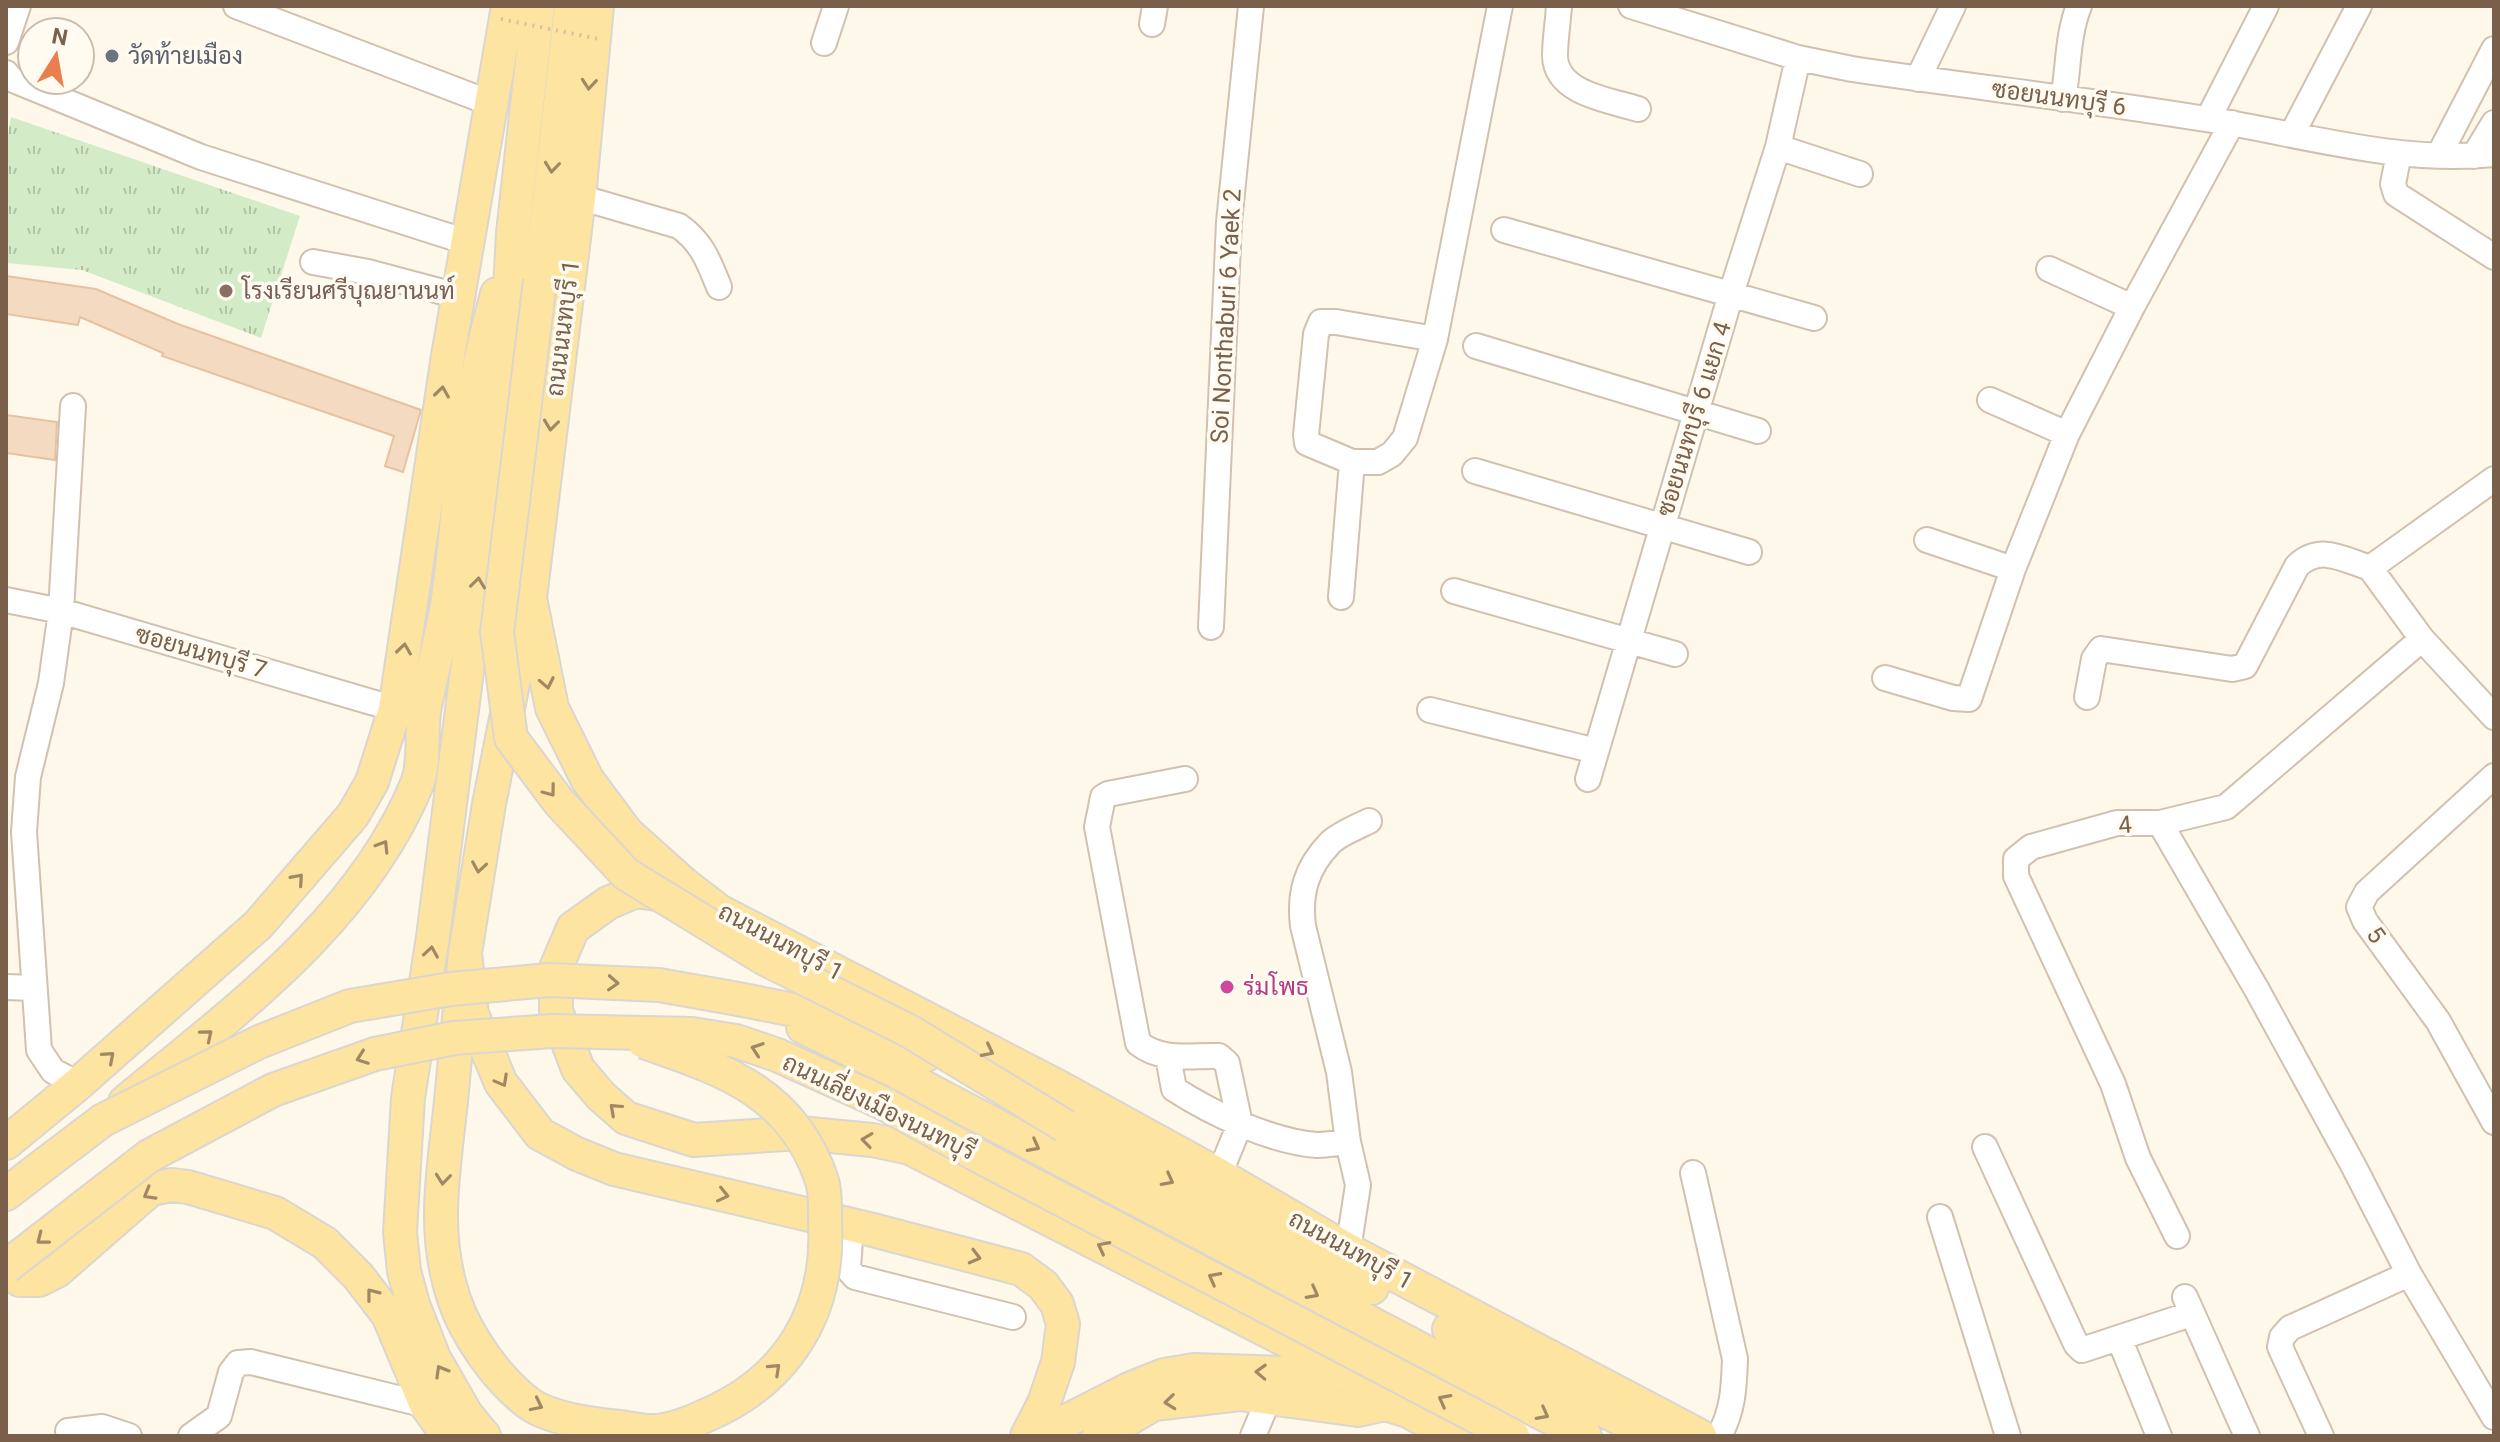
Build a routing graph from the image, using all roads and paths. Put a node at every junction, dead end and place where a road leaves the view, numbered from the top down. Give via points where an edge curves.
1 (18, 6) edge
2 (236, 6) edge
3 (538, 6) edge
4 (571, 6) edge
5 (597, 6) edge
6 (836, 6) edge
7 (1251, 6) edge
8 (1500, 6) edge
9 (1559, 6) edge
10 (1631, 6) edge
11 (1953, 6) edge
12 (2079, 6) edge
13 (2266, 6) edge
14 (2359, 6) edge
15 (504, 13) edge
16 (599, 39) dead end
17 (6, 42) edge
18 (824, 43) dead end
19 (2494, 49) edge
20 (1798, 58) junction
21 (6, 73) edge
22 (1918, 79) junction
23 (2063, 99) junction
24 (493, 104) junction
25 (1638, 109) dead end
26 (2208, 119) junction
27 (2232, 123) junction
28 (2494, 123) edge
29 (2292, 134) junction
30 (1778, 147) junction
31 (2399, 153) junction
32 (2439, 155) junction
33 (2484, 155) edge
34 (1860, 174) dead end
35 (579, 197) junction
36 (1504, 230) dead end
37 (513, 233) junction
38 (467, 242) junction
39 (2494, 257) edge
40 (313, 262) dead end
41 (2049, 269) dead end
42 (719, 287) dead end
43 (1731, 294) junction
44 (458, 296) junction
45 (2132, 307) junction
46 (1814, 318) dead end
47 (1435, 339) junction
48 (1476, 346) dead end
49 (1990, 400) dead end
50 (73, 406) dead end
51 (1696, 411) junction
52 (1758, 431) dead end
53 (2067, 434) junction
54 (1352, 462) junction
55 (1475, 471) dead end
56 (2494, 479) edge
57 (1662, 525) junction
58 (1927, 540) dead end
59 (1749, 552) dead end
60 (2370, 568) junction
61 (2013, 569) junction
62 (1454, 591) dead end
63 (1341, 597) dead end
64 (530, 598) junction
65 (6, 600) edge
66 (61, 611) junction
67 (1211, 627) dead end
68 (1630, 639) junction
69 (2422, 639) junction
70 (1675, 654) dead end
71 (1885, 678) dead end
72 (2087, 697) dead end
73 (395, 709) junction
74 (1430, 710) dead end
75 (2494, 717) edge
76 (1596, 751) junction
77 (2494, 776) edge
78 (1185, 779) dead end
79 (1588, 779) dead end
80 (1369, 821) dead end
81 (2160, 823) junction
82 (15, 834) edge
83 (18, 891) edge
84 (719, 911) junction
85 (465, 953) junction
86 (6, 987) edge
87 (34, 988) junction
88 (738, 999) junction
89 (611, 1031) junction
90 (1168, 1057) junction
91 (78, 1084) junction
92 (103, 1120) junction
93 (2494, 1122) edge
94 (1240, 1124) junction
95 (1065, 1126) junction
96 (1348, 1142) junction
97 (6, 1143) edge
98 (1985, 1147) dead end
99 (1693, 1173) dead end
100 (1219, 1175) junction
101 (6, 1194) edge
102 (1940, 1217) dead end
103 (851, 1225) junction
104 (2177, 1236) dead end
105 (1348, 1250) junction
106 (6, 1260) edge
107 (6, 1267) edge
108 (2409, 1274) junction
109 (1013, 1317) dead end
110 (2119, 1338) junction
111 (1344, 1375) junction
112 (1269, 1398) junction
113 (1386, 1404) junction
114 (426, 1405) junction
115 (2494, 1417) edge
116 (68, 1431) dead end
117 (129, 1436) edge
118 (191, 1436) edge
119 (448, 1436) edge
120 (484, 1436) edge
121 (1027, 1436) edge
122 (1037, 1436) edge
123 (1099, 1436) edge
124 (1253, 1436) edge
125 (1455, 1436) edge
126 (1513, 1436) edge
127 (1585, 1436) edge
128 (1653, 1436) edge
129 (1700, 1436) edge
130 (1719, 1436) edge
131 (2008, 1436) edge
132 (2159, 1436) edge
133 (2247, 1436) edge
134 (2321, 1436) edge

1 - 17 street
2 - 24 street
3 - 37 main road
4 -> 95 main road, bridge via 497,632 511,738 559,802 626,874 765,959 909,1031
5 -> 35 main road, ถนนนนทบุรี 1
6 - 18 street
7 - 67 street, Soi Nonthaburi 6 Yaek 2 via 1229,222
8 - 47 street
9 - 25 street via 1555,59 1560,75 1577,90
10 - 20 street, ซอยนนทบุรี 6
11 - 22 street
12 - 23 street via 2068,44
13 - 26 street
14 - 29 street
15 - 16 path, bridge
15 - 24 main road
19 - 32 street
20 - 22 street, ซอยนนทบุรี 6
20 - 30 street, ซอยนนทบุรี 6 แยก 4
21 - 38 street via 201,157
22 - 23 street, ซอยนนทบุรี 6
23 - 26 street, ซอยนนทบุรี 6
24 - 38 main road
26 - 27 street, ซอยนนทบุรี 6
27 - 29 street, ซอยนนทบุรี 6
27 - 45 street
28 - 33 street
29 - 31 street, ซอยนนทบุรี 6
30 - 34 street
30 - 43 street, ซอยนนทบุรี 6 แยก 4
31 - 32 street, ซอยนนทบุรี 6
31 - 39 street via 2396,194
32 - 33 street, ซอยนนทบุรี 6
35 - 42 street via 679,226 703,248
35 -> 64 main road, ถนนนนทบุรี 1
36 - 43 street
92 -> 37 main road, bridge via 300,953 356,891 418,781 424,711 447,604 479,360
120 -> 37 main road via 434,1358 407,1282 400,1232 408,1098 506,365
38 - 44 main road
40 - 44 street
41 - 45 street
43 - 46 street
43 - 51 street, ซอยนนทบุรี 6 แยก 4
73 -> 44 main road
45 - 53 street
47 - 54 street via 1405,438 1378,462
47 - 54 street via 1321,322 1307,443
48 - 51 street
49 - 53 street
50 - 66 street
51 - 52 street
51 - 57 street, ซอยนนทบุรี 6 แยก 4
53 - 61 street
54 - 63 street
55 - 57 street
56 - 60 street
57 - 59 street
57 - 68 street, ซอยนนทบุรี 6 แยก 4
58 - 61 street
60 - 69 street
60 - 72 street via 2322,553 2307,557 2297,566 2245,666 2232,669 2101,649
61 - 71 street via 1969,699
62 - 68 street
64 -> 84 main road, ถนนนนทบุรี 1 via 552,708 587,779 627,833
64 -> 85 main road
65 - 66 street, ซอยนนทบุรี 7
66 - 73 street, ซอยนนทบุรี 7
66 - 82 street via 51,683
68 - 70 street
68 - 76 street, ซอยนนทบุรี 6 แยก 4
69 - 75 street
69 - 81 street, 4 via 2226,807
91 -> 73 main road via 258,925 353,815 372,782
74 - 76 street
76 - 79 street, ซอยนนทบุรี 6 แยก 4
77 - 93 street, 5 via 2367,892 2359,907 2438,1021
78 - 90 street via 1108,794 1097,827 1138,1043
80 - 96 street via 1331,842 1309,874 1300,902 1339,1072
81 - 104 street, 4 via 2117,823 2031,847 2016,859 2016,876
81 - 108 street via 2264,1003
82 - 83 street
83 - 87 street
84 -> 100 main road, ถนนนนทบุรี 1
111 -> 84 main road via 1330,1363 910,1148 800,1133 694,1140 626,1118 578,1069 556,1011 556,968 573,928 636,891
85 -> 89 main road, bridge via 439,1217 455,1302 485,1360 528,1403 577,1422 656,1431 724,1408 787,1359 808,1325 820,1286 826,1239 823,1182 794,1124 744,1081
85 -> 103 main road via 472,1014 501,1083 540,1134 614,1169
86 - 87 street
87 - 91 street via 39,1050 53,1071
92 -> 88 main road, bridge via 259,1042 350,1006 549,980 659,985
88 - 95 main road, bridge via 834,1018 908,1045
88 -> 127 main road, ถนนเลี่ยงเมืองนนทบุรี via 897,1073
89 -> 107 main road, ถนนเลี่ยงเมืองนนทบุรี, bridge via 454,1038 375,1054 273,1090 149,1156
126 -> 89 main road, ถนนเลี่ยงเมืองนนทบุรี, bridge via 881,1102 777,1055 692,1034
90 - 94 street via 1174,1089
90 - 94 street via 1219,1056 1227,1063
91 - 97 main road
92 - 101 main road, bridge
94 - 96 street via 1316,1145
94 - 100 street
95 -> 128 main road
96 - 105 street via 1358,1185
98 - 110 street via 2076,1344 2082,1350
99 - 130 street via 1735,1359 1729,1418
100 - 105 main road, ถนนนนทบุรี 1
102 - 131 street
103 - 109 street via 848,1269 855,1277
103 -> 121 main road via 1021,1269 1043,1285 1063,1324 1058,1362
105 - 129 main road, ถนนนนทบุรี 1
114 -> 106 main road via 388,1315 358,1276 325,1243 275,1213 172,1185 151,1189 57,1271 39,1280 20,1280
108 - 115 street
108 - 134 street via 2290,1328 2282,1337 2280,1347
110 - 132 street
110 - 133 street via 2188,1306
111 - 113 main road
111 -> 122 main road via 1194,1370 1164,1375
112 - 113 main road via 1358,1410
112 -> 123 main road via 1240,1394 1154,1404
112 - 124 street
113 - 125 main road
114 - 118 street via 238,1363 219,1416
114 - 119 main road
116 - 117 street via 102,1427

